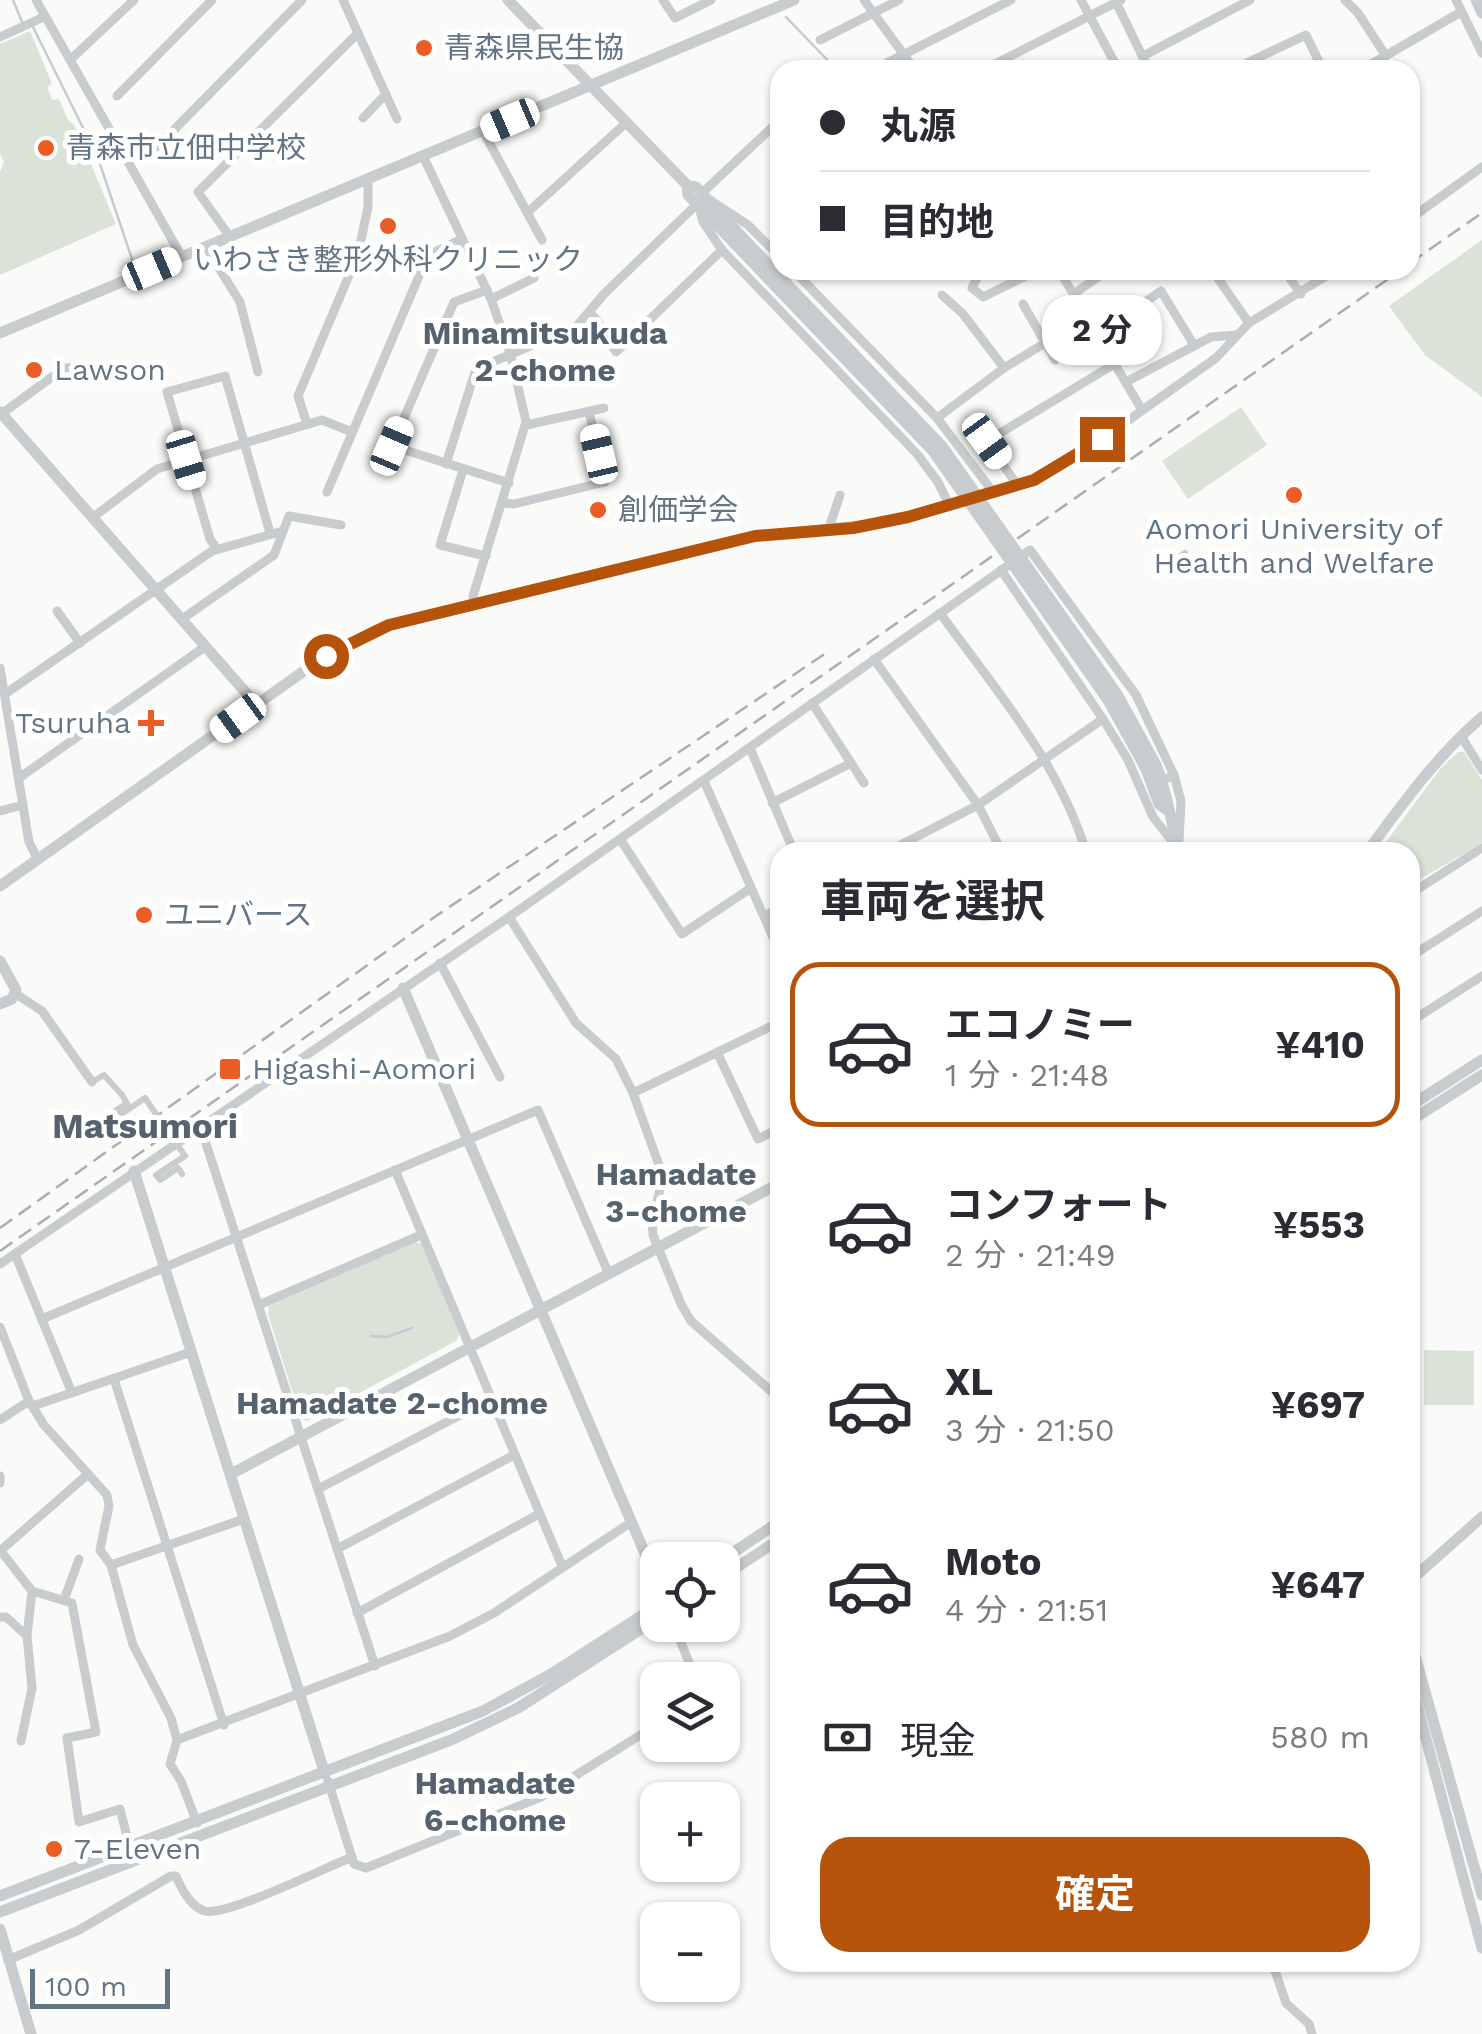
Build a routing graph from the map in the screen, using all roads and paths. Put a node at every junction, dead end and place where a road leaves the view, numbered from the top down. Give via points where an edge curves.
1 (36, 0) edge
2 (134, 0) edge
3 (212, 0) edge
4 (302, 0) edge
5 (344, 0) edge
6 (508, 0) edge
7 (663, 0) edge
8 (711, 0) edge
9 (794, 0) edge
10 (864, 0) edge
11 (899, 0) edge
12 (1011, 0) edge
13 (1081, 0) edge
14 (1250, 0) edge
15 (1345, 0) edge
16 (1456, 0) edge
17 (1476, 0) edge
18 (1118, 1) edge
19 (1461, 12) junction
20 (873, 13) junction
21 (1482, 13) edge
22 (44, 16) junction
23 (1090, 16) junction
24 (358, 33) junction
25 (0, 37) edge
26 (820, 40) dead end
27 (1482, 53) edge
28 (903, 54) junction
29 (1142, 56) junction
30 (1386, 56) junction
31 (70, 60) junction
32 (892, 60) edge
33 (908, 60) edge
34 (1003, 60) edge
35 (1113, 60) edge
36 (1144, 60) edge
37 (1253, 60) edge
38 (1318, 60) edge
39 (1379, 60) edge
40 (592, 86) junction
41 (386, 94) junction
42 (117, 96) dead end
43 (363, 118) dead end
44 (397, 119) dead end
45 (627, 122) junction
46 (770, 130) edge
47 (483, 131) junction
48 (156, 147) dead end
49 (424, 156) junction
50 (1482, 167) edge
51 (368, 179) junction
52 (701, 201) junction
53 (528, 212) junction
54 (1420, 212) edge
55 (230, 237) junction
56 (462, 239) junction
57 (542, 240) dead end
58 (206, 247) junction
59 (770, 247) edge
60 (722, 250) junction
61 (182, 257) junction
62 (770, 272) edge
63 (534, 278) dead end
64 (778, 280) edge
65 (803, 280) edge
66 (976, 280) edge
67 (1018, 280) edge
68 (1066, 280) edge
69 (1094, 280) edge
70 (1219, 280) edge
71 (1291, 280) edge
72 (1321, 280) edge
73 (1075, 293) junction
74 (489, 294) junction
75 (1301, 294) junction
76 (942, 295) dead end
77 (1023, 304) dead end
78 (589, 312) junction
79 (1250, 323) junction
80 (0, 333) edge
81 (1099, 334) junction
82 (1237, 335) junction
83 (1045, 343) junction
84 (1194, 346) junction
85 (511, 356) junction
86 (1055, 360) dead end
87 (1116, 364) junction
88 (86, 367) dead end
89 (1004, 368) junction
90 (258, 372) dead end
91 (1126, 382) junction
92 (604, 408) dead end
93 (1142, 410) junction
94 (589, 412) junction
95 (1, 414) edge
96 (937, 418) junction
97 (306, 424) junction
98 (526, 425) junction
99 (352, 432) junction
100 (245, 443) junction
101 (186, 460) junction
102 (446, 464) junction
103 (464, 470) junction
104 (508, 484) junction
105 (1017, 485) junction
106 (326, 492) dead end
107 (993, 492) junction
108 (840, 495) dead end
109 (503, 503) junction
110 (949, 505) junction
111 (92, 518) junction
112 (341, 526) dead end
113 (828, 531) junction
114 (284, 532) junction
115 (270, 533) junction
116 (217, 549) junction
117 (1184, 553) dead end
118 (486, 556) junction
119 (1172, 568) dead end
120 (1001, 570) junction
121 (156, 590) junction
122 (474, 604) junction
123 (57, 611) dead end
124 (940, 612) junction
125 (182, 619) junction
126 (376, 630) joint
127 (80, 643) junction
128 (206, 646) junction
129 (874, 659) junction
130 (0, 668) edge
131 (5, 694) junction
132 (812, 703) junction
133 (256, 704) junction
134 (1482, 717) edge
135 (1104, 719) junction
136 (1461, 736) junction
137 (750, 748) junction
138 (1044, 760) junction
139 (851, 763) junction
140 (1151, 767) junction
141 (1482, 770) edge
142 (19, 778) junction
143 (1168, 778) junction
144 (704, 781) junction
145 (864, 783) dead end
146 (772, 803) junction
147 (22, 804) junction
148 (978, 805) junction
149 (1167, 810) junction
150 (0, 811) edge
151 (620, 839) junction
152 (790, 842) edge
153 (906, 842) edge
154 (997, 842) edge
155 (1083, 842) edge
156 (1172, 842) edge
157 (1177, 842) edge
158 (1179, 842) edge
159 (1379, 842) edge
160 (1482, 848) edge
161 (38, 860) junction
162 (0, 886) edge
163 (751, 888) junction
164 (1420, 888) edge
165 (1482, 911) edge
166 (770, 913) edge
167 (764, 916) junction
168 (509, 917) junction
169 (770, 930) edge
170 (1420, 951) edge
171 (0, 961) edge
172 (440, 963) junction
173 (1482, 976) edge
174 (402, 988) junction
175 (16, 994) junction
176 (0, 1004) edge
177 (1420, 1016) edge
178 (770, 1027) edge
179 (717, 1052) junction
180 (1482, 1060) edge
181 (1482, 1075) edge
182 (500, 1077) dead end
183 (92, 1082) joint
184 (633, 1093) junction
185 (1420, 1100) edge
186 (1420, 1115) edge
187 (202, 1128) junction
188 (770, 1133) edge
189 (467, 1139) junction
190 (134, 1170) junction
191 (395, 1170) junction
192 (182, 1174) dead end
193 (770, 1188) edge
194 (422, 1235) junction
195 (237, 1236) junction
196 (658, 1245) junction
197 (15, 1254) junction
198 (0, 1264) edge
199 (165, 1268) junction
200 (608, 1272) junction
201 (259, 1305) junction
202 (540, 1309) junction
203 (42, 1319) junction
204 (0, 1327) edge
205 (468, 1347) junction
206 (192, 1352) junction
207 (114, 1379) junction
208 (770, 1389) edge
209 (72, 1392) junction
210 (490, 1399) junction
211 (31, 1404) junction
212 (0, 1420) edge
213 (302, 1436) junction
214 (514, 1454) junction
215 (87, 1474) junction
216 (231, 1474) junction
217 (318, 1490) junction
218 (539, 1514) junction
219 (1482, 1517) edge
220 (244, 1519) junction
221 (630, 1523) junction
222 (770, 1528) edge
223 (640, 1545) edge
224 (167, 1546) junction
225 (770, 1546) edge
226 (740, 1548) edge
227 (338, 1549) junction
228 (0, 1550) edge
229 (79, 1559) dead end
230 (111, 1565) junction
231 (740, 1565) edge
232 (562, 1566) junction
233 (1420, 1572) edge
234 (32, 1591) junction
235 (64, 1600) junction
236 (357, 1613) junction
237 (640, 1617) edge
238 (0, 1618) edge
239 (640, 1630) edge
240 (28, 1636) junction
241 (374, 1666) junction
242 (1420, 1674) edge
243 (300, 1694) junction
244 (1420, 1716) edge
245 (224, 1725) junction
246 (640, 1735) edge
247 (177, 1740) junction
248 (20, 1741) dead end
249 (327, 1780) junction
250 (197, 1823) junction
251 (130, 1848) junction
252 (352, 1857) junction
253 (1482, 1895) edge
254 (0, 1896) edge
255 (0, 1912) edge
256 (0, 1929) edge
257 (1482, 1948) edge
258 (8, 1960) junction
259 (1275, 1972) edge
260 (31, 2034) edge
261 (1312, 2034) edge

1 - 22 street
2 - 31 street
3 - 42 street
4 - 48 street
5 - 24 street
6 - 40 street
7 - 8 street via 675,18
9 - 40 street
10 - 20 street
11 - 20 street
12 - 28 street
13 - 23 street
14 - 29 street
15 - 30 street
16 - 19 street
17 - 21 street
18 - 23 street
18 - 29 street
19 - 27 street
19 - 30 street
20 - 26 street
20 - 28 street
22 - 25 street
22 - 31 street
23 - 34 street
23 - 35 street
24 - 41 street
24 - 55 street via 198,192
28 - 32 street
28 - 33 street
29 - 36 street
30 - 39 street
31 - 61 street
37 - 38 street via 1306,34
40 - 45 street
40 - 47 street
41 - 43 street
41 - 44 street
45 - 52 street
45 - 53 street
46 - 52 street
47 - 49 street
47 - 53 street
49 - 51 street
49 - 56 street
50 - 54 street
51 - 55 street
51 - 97 street via 358,254 298,396
52 - 59 street via 739,218
52 - 60 street via 703,222
52 - 62 street, bridge
52 - 78 street
53 - 57 street
55 - 58 street
56 - 74 street
56 - 99 street via 428,255
58 - 61 street
58 - 90 street via 240,302
60 - 78 street via 616,352
60 - 110 street via 917,454
61 - 80 street
63 - 74 street
64 - 140 street, bridge via 942,446 1117,694
65 - 96 street
66 - 67 street via 972,288 983,297
68 - 73 street
69 - 73 street
70 - 79 street
71 - 75 street
72 - 75 street
73 - 81 street
74 - 85 street
74 - 102 street via 454,302 392,446
75 - 79 street
76 - 89 street
77 - 83 street
78 - 85 street via 573,329
79 - 82 street
81 - 84 street via 1161,291
81 - 87 street
82 - 84 street via 1220,334
82 - 93 street via 1216,358
83 - 86 street
83 - 89 street
84 - 91 street
85 - 98 street
85 - 102 street via 476,369
87 - 91 street
87 - 105 street via 987,441
88 - 95 street via 64,368
89 - 96 street
91 - 93 street
92 - 94 street
93 - 105 street via 1052,470
94 - 98 street
94 - 109 street via 605,482
95 - 111 street
96 - 107 street
97 - 99 street via 324,420
97 - 100 street
98 - 104 street
99 - 106 street
100 - 101 street
100 - 101 street via 224,375 167,392
100 - 115 street
101 - 111 street via 154,471
101 - 116 street
102 - 103 street
103 - 104 street
103 - 118 street via 440,546
104 - 109 street
105 - 107 street
107 - 110 street
108 - 113 street
109 - 118 street
110 - 113 street
111 - 121 street
112 - 114 street via 290,516
113 - 122 street via 755,536
114 - 115 street
114 - 125 street via 274,555
115 - 116 street
116 - 121 street
117 - 119 street
118 - 122 street
120 - 124 street
120 - 135 street
120 - 143 street via 1030,550 1136,696
121 - 125 street
121 - 127 street
122 - 126 street
123 - 127 street
124 - 129 street
124 - 138 street
125 - 128 street
126 - 133 street
127 - 131 street
128 - 133 street
128 - 142 street
129 - 132 street
129 - 148 street
130 - 131 street
131 - 142 street
132 - 137 street
132 - 139 street
133 - 161 street
134 - 136 street
135 - 138 street
135 - 156 street via 1152,817
136 - 141 street
136 - 159 street
137 - 144 street
137 - 146 street
138 - 148 street
138 - 155 street
139 - 145 street
139 - 146 street
140 - 143 street
140 - 149 street via 1159,804
142 - 147 street
143 - 149 street
143 - 158 street via 1181,801
144 - 151 street
144 - 163 street
146 - 152 street
147 - 150 street
147 - 161 street
148 - 153 street
148 - 154 street
149 - 157 street
151 - 163 street via 682,934
151 - 168 street
160 - 164 street
161 - 162 street
163 - 167 street
165 - 170 street
166 - 167 street
167 - 169 street
168 - 172 street
168 - 184 street via 576,1024 616,1060
171 - 175 street
172 - 174 street
172 - 182 street
173 - 177 street
174 - 187 street
174 - 189 street
175 - 176 street
175 - 183 street via 42,1011
178 - 179 street
179 - 184 street
179 - 188 street via 758,1139
180 - 185 street
181 - 186 street
183 - 192 street, bridge via 108,1077 127,1103 111,1114 114,1119 144,1098 185,1156 156,1176 160,1180 178,1168
184 - 196 street via 659,1165 652,1222
187 - 190 street
187 - 195 street
189 - 191 street
189 - 200 street via 538,1110
189 - 202 street
190 - 197 street
190 - 199 street
191 - 194 street
191 - 195 street
193 - 196 street
194 - 201 street
194 - 205 street
195 - 199 street
195 - 201 street
196 - 200 street
196 - 208 street via 691,1321
197 - 198 street
197 - 203 street
199 - 203 street
199 - 206 street
200 - 202 street
201 - 213 street
202 - 205 street
202 - 221 street
203 - 209 street
204 - 211 street
205 - 210 street
205 - 213 street
206 - 207 street
206 - 216 street
207 - 209 street
207 - 224 street
209 - 211 street
210 - 214 street
210 - 217 street
211 - 212 street
211 - 215 street
213 - 216 street
213 - 217 street
214 - 218 street
214 - 227 street
215 - 228 street
215 - 230 street via 109,1506 100,1550
216 - 220 street
217 - 227 street
218 - 232 street
218 - 236 street
219 - 233 street
220 - 224 street
220 - 243 street
221 - 223 street
221 - 232 street
222 - 226 street
224 - 230 street
224 - 245 street
225 - 231 street
227 - 236 street
228 - 234 street
229 - 235 street
230 - 247 street via 133,1645
232 - 241 street via 450,1636
234 - 235 street
234 - 240 street
235 - 251 street via 72,1602 96,1732 66,1738 78,1822 120,1809
236 - 241 street
237 - 249 street via 482,1711
238 - 240 street
239 - 249 street via 518,1708 452,1740
240 - 248 street via 32,1688
241 - 243 street
242 - 253 street
243 - 245 street
243 - 249 street
244 - 257 street
245 - 247 street
246 - 252 street via 541,1797 366,1868
247 - 250 street via 170,1764
249 - 250 street
249 - 252 street
249 - 255 street
250 - 251 street
251 - 254 street
252 - 258 street via 207,1912 171,1876 79,1930
256 - 258 street
258 - 260 street
259 - 261 street via 1286,2003

